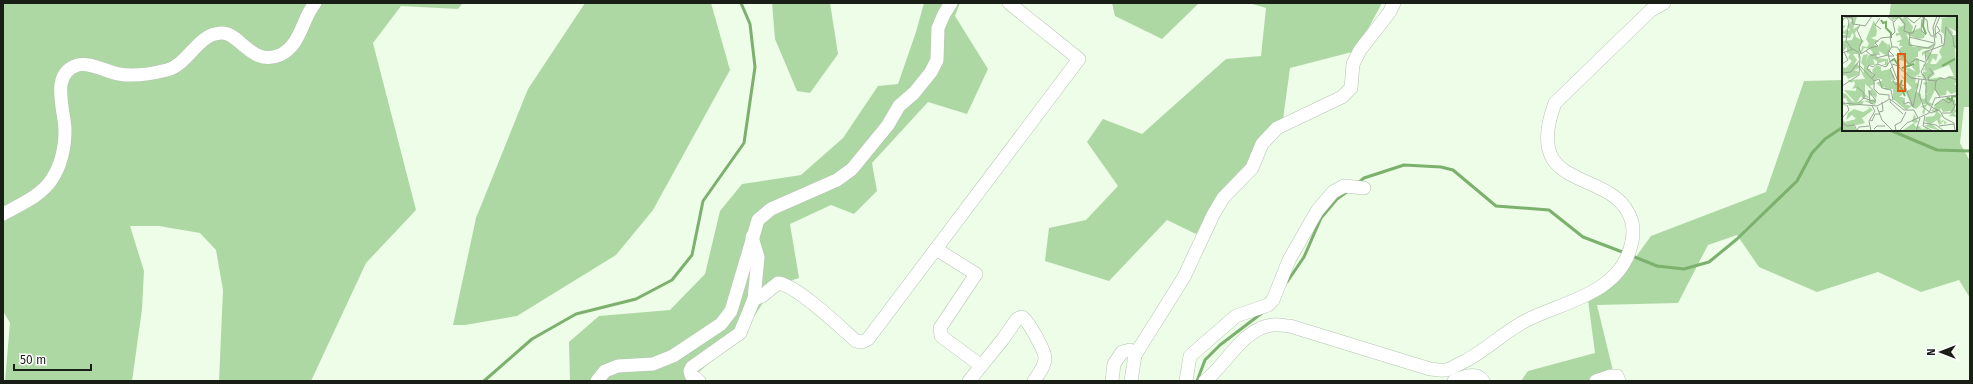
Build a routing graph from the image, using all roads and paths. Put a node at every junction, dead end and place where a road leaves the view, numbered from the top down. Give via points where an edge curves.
1 (315, 3) edge
2 (951, 3) edge
3 (1009, 3) edge
4 (1394, 3) edge
5 (1664, 3) edge
6 (1364, 188) dead end
7 (3, 214) edge
8 (752, 235) junction
9 (936, 249) junction
10 (754, 299) junction
11 (1135, 355) junction
12 (980, 365) junction
13 (1451, 377) edge
14 (597, 381) edge
15 (699, 381) edge
16 (968, 381) edge
17 (1034, 381) edge
18 (1112, 381) edge
19 (1132, 381) edge
20 (1186, 381) edge
21 (1205, 381) edge
22 (1483, 381) edge
23 (1596, 381) edge
24 (1619, 381) edge

1 - 7 street via 294,43 280,55 263,57 248,50 231,36 221,33 205,38 186,59 169,70 140,76 120,74 87,65 78,65 69,70 63,78 60,90 65,128 64,152 52,179 38,195
2 - 8 street via 938,28 937,60 931,72 914,93 898,106 888,125 852,169 837,180 771,208 758,220
3 - 9 street via 1079,59
4 - 11 street via 1360,50 1353,64 1351,88 1342,97 1277,128 1262,144 1252,168 1223,198 1184,277
5 - 13 street via 1646,15 1554,103 1549,118 1550,151 1557,166 1572,176 1608,191 1624,206 1633,230 1629,254 1618,272 1585,297 1526,320
6 - 20 street via 1344,186 1333,192 1316,211 1289,260 1273,300 1268,305 1236,316 1190,356
8 - 10 street via 758,257
8 - 14 street via 731,311 721,324 673,356 653,364 618,366 605,371
9 - 10 street via 868,339 862,342 856,341 785,284 778,283
9 - 12 street via 976,274 940,328 941,336
10 - 15 street via 740,332 692,367 691,375
11 - 18 street via 1130,350 1122,352 1114,364
11 - 19 street
12 - 16 street
12 - 17 street via 1017,319 1022,317 1029,323 1045,357 1044,366
13 - 21 street via 1290,326 1272,324 1241,342
13 - 22 street via 1474,376
23 - 24 street via 1611,376 1617,376

